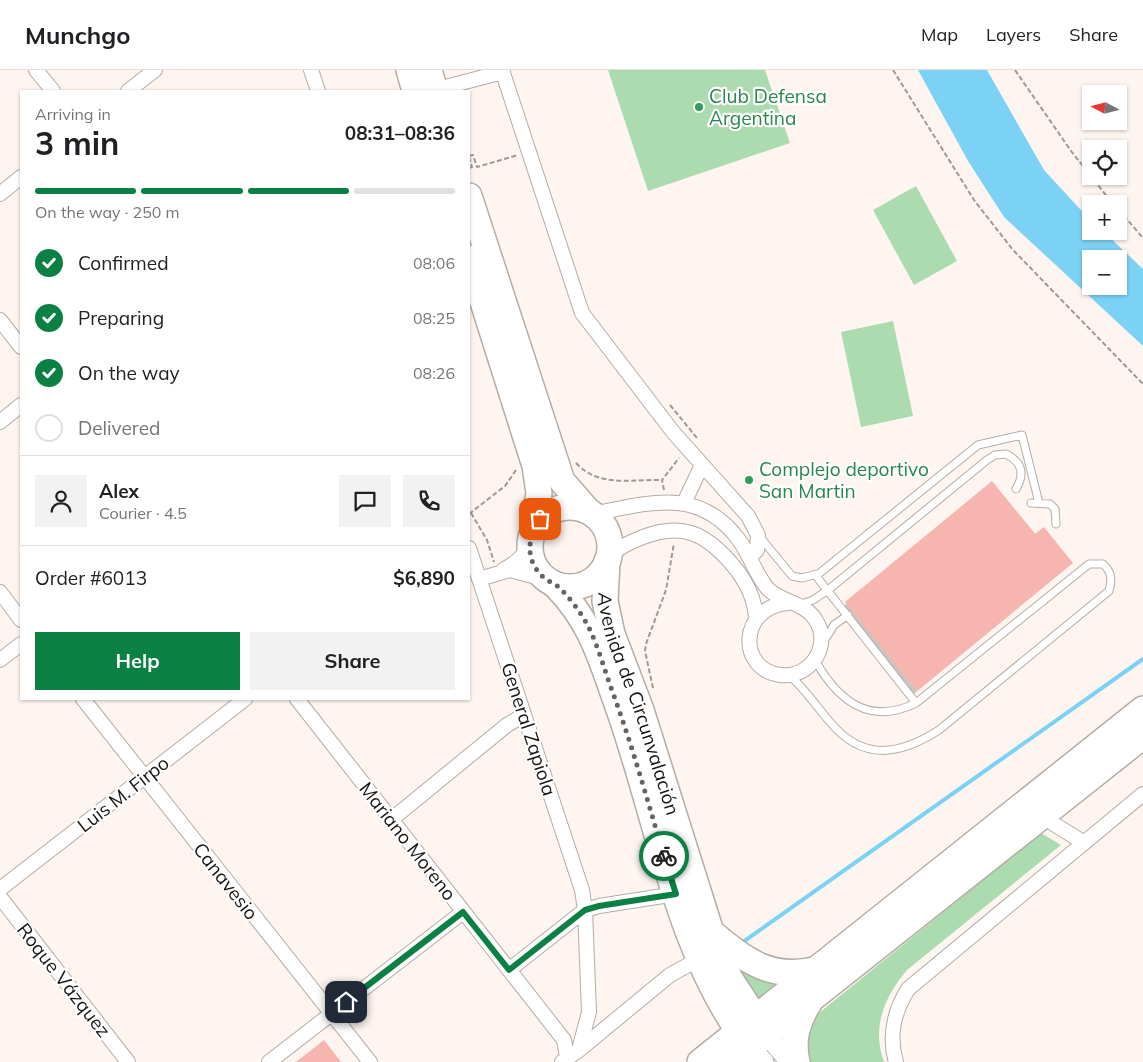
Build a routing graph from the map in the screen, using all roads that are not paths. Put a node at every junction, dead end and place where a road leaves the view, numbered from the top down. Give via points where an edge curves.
1 (36, 70) edge
2 (155, 70) edge
3 (311, 70) edge
4 (408, 70) edge
5 (502, 71) edge
6 (429, 87) edge
7 (52, 90) edge
8 (129, 90) edge
9 (318, 90) edge
10 (20, 178) edge
11 (0, 194) edge
12 (470, 199) edge
13 (470, 261) edge
14 (0, 320) edge
15 (20, 346) edge
16 (20, 406) edge
17 (0, 422) edge
18 (702, 465) junction
19 (1016, 489) dead end
20 (684, 503) junction
21 (591, 512) junction
22 (1056, 524) dead end
23 (758, 535) junction
24 (531, 536) junction
25 (470, 551) edge
26 (750, 557) junction
27 (608, 559) junction
28 (500, 572) junction
29 (817, 574) junction
30 (479, 578) junction
31 (550, 582) junction
32 (828, 590) junction
33 (0, 592) edge
34 (793, 604) junction
35 (848, 615) junction
36 (20, 619) edge
37 (756, 619) junction
38 (20, 645) edge
39 (817, 655) junction
40 (0, 660) edge
41 (789, 675) junction
42 (84, 700) edge
43 (244, 700) edge
44 (298, 700) edge
45 (916, 702) junction
46 (1143, 709) edge
47 (524, 715) junction
48 (1143, 736) edge
49 (144, 778) junction
50 (1143, 794) edge
51 (1041, 816) junction
52 (392, 819) junction
53 (1083, 842) junction
54 (0, 889) edge
55 (676, 894) junction
56 (0, 897) edge
57 (585, 910) junction
58 (463, 912) junction
59 (711, 932) junction
60 (699, 959) junction
61 (819, 969) junction
62 (509, 970) junction
63 (715, 992) junction
64 (810, 1002) junction
65 (332, 1013) junction
66 (751, 1043) edge
67 (569, 1057) edge
68 (128, 1062) edge
69 (269, 1062) edge
70 (370, 1062) edge
71 (700, 1062) edge
72 (790, 1062) edge
73 (797, 1062) edge
74 (896, 1062) edge

1 - 7 street
2 - 8 street
3 - 9 street
4 - 6 highway
5 - 6 street
5 - 18 street via 582,314
10 - 11 street
12 - 21 highway, Avenida de Circunvalación via 562,481
13 - 24 highway, Avenida de Circunvalación via 535,466 539,493
14 - 15 street
16 - 17 street
18 - 20 street
18 - 23 street via 748,516
19 - 32 lane via 1022,479 1018,463 1006,454 987,460
20 - 21 street via 667,501
20 - 26 street via 725,524
21 - 24 highway via 564,506 551,511 540,519
21 - 27 highway, Avenida de Circunvalación via 608,532
22 - 29 lane via 1055,509 1050,504 1035,503 1022,435 978,445
23 - 26 street via 757,550
23 - 29 lane via 796,579
24 - 28 street via 526,553
24 - 31 highway, Avenida de Circunvalación via 530,556 535,568
25 - 30 street, General Zapiola
26 - 34 street via 769,590
27 - 31 highway, Avenida de Circunvalación via 594,580 582,586 568,588
27 - 37 street via 616,549 664,530 701,536 722,553 747,586 756,608
27 - 59 highway, Avenida de Circunvalación via 605,600 610,626
28 - 30 street
28 - 31 street via 510,570
29 - 32 lane
30 - 47 street, General Zapiola
31 - 55 highway, Avenida de Circunvalación via 577,609 593,638 634,754
32 - 34 lane via 813,600
32 - 35 lane
33 - 36 street
34 - 37 street via 767,608
34 - 39 street via 808,611 818,624 822,640
35 - 39 lane via 827,634
35 - 45 lane
37 - 41 street via 750,634 753,656 768,671
38 - 40 street
39 - 41 street via 799,673
39 - 45 lane via 835,689 859,708 889,713
41 - 45 lane via 809,693 840,734 854,743 888,752 908,748 939,730 1108,591 1110,572 1103,564 1089,564
42 - 49 street, Canavesio
43 - 49 street, Luis M. Firpo
44 - 52 street, Mariano Moreno
46 - 61 highway
47 - 52 street via 507,725
47 - 57 street, General Zapiola via 582,890
48 - 51 highway
49 - 54 street, Luis M. Firpo
49 - 65 street, Canavesio
50 - 53 street
51 - 53 street
51 - 64 highway
52 - 58 street, Mariano Moreno
53 - 74 street via 908,989 896,1009 892,1044
55 - 57 street
55 - 60 highway, Avenida de Circunvalación
56 - 68 street, Roque Vázquez
57 - 62 street
57 - 67 street, General Zapiola via 587,1026
58 - 62 street, Mariano Moreno
58 - 65 street
59 - 61 highway via 744,959 765,969 800,973
59 - 66 highway, Avenida de Circunvalación
60 - 63 highway, Avenida de Circunvalación
60 - 67 street via 670,975
61 - 66 highway
62 - 67 street, Mariano Moreno via 564,1040
63 - 66 highway, Avenida de Circunvalación
63 - 71 highway via 713,1031
64 - 66 highway
64 - 73 highway via 797,1025
65 - 69 street
65 - 70 street, Canavesio
66 - 71 highway
66 - 72 main road

